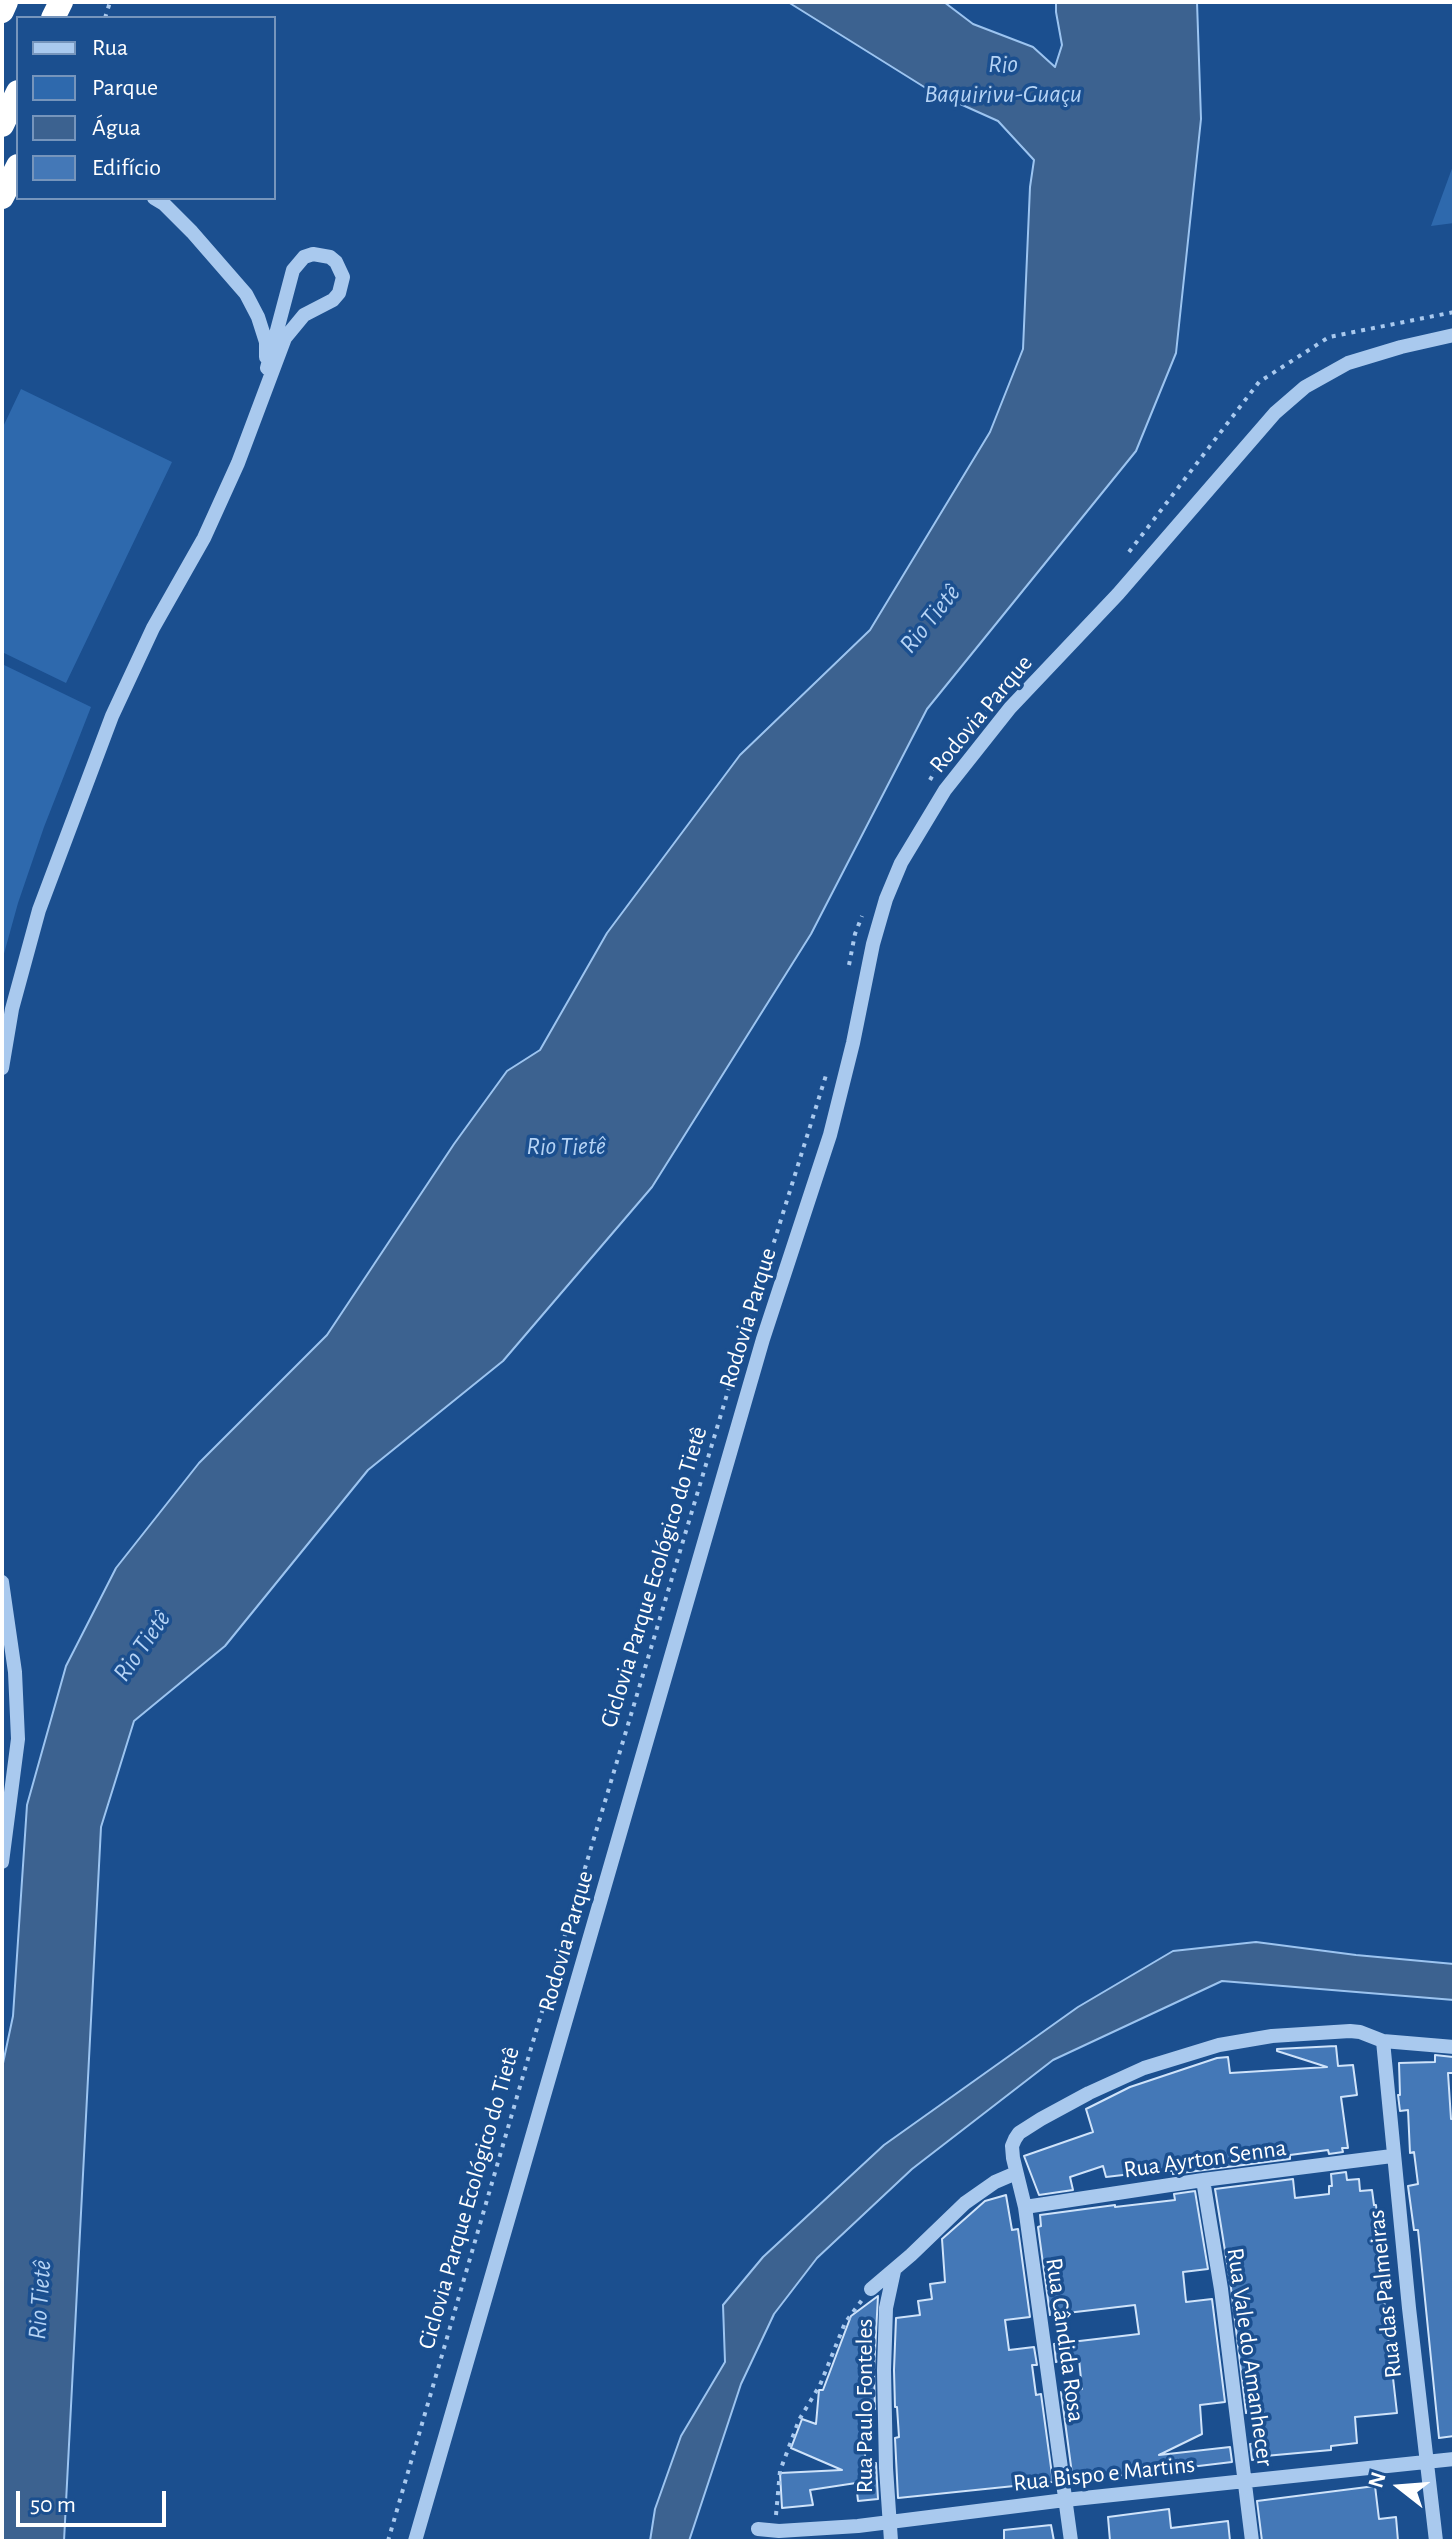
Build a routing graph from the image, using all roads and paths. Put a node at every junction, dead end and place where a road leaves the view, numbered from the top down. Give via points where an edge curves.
1 (6, 2) edge
2 (2, 11) edge
3 (16, 96) edge
4 (2, 125) edge
5 (16, 170) edge
6 (2, 197) edge
7 (157, 200) edge
8 (1454, 312) edge
9 (1454, 335) edge
10 (267, 368) junction
11 (261, 400) junction
12 (1129, 553) dead end
13 (994, 700) dead end
14 (926, 785) dead end
15 (865, 908) dead end
16 (847, 978) dead end
17 (829, 1064) dead end
18 (2, 1068) edge
19 (750, 1319) dead end
20 (732, 1379) dead end
21 (2, 1582) edge
22 (2, 1862) edge
23 (1383, 2041) junction
24 (1454, 2047) edge
25 (1392, 2156) junction
26 (1016, 2173) junction
27 (1203, 2180) junction
28 (1025, 2207) junction
29 (894, 2271) junction
30 (871, 2289) joint
31 (1454, 2459) edge
32 (1426, 2462) junction
33 (1245, 2481) junction
34 (1065, 2500) junction
35 (889, 2522) junction
36 (758, 2529) dead end
37 (778, 2536) edge
38 (388, 2541) edge
39 (415, 2541) edge
40 (891, 2541) edge
41 (1071, 2541) edge
42 (1252, 2541) edge
43 (1436, 2541) edge

1 - 2 highway
3 - 4 highway
5 - 6 highway
7 - 10 street via 246,294 266,342
8 - 12 path via 1329,337 1259,382
9 - 39 street, Rodovia Parque via 1348,363 1305,387 1275,413 1118,594 1010,708 945,790 901,863 873,944 830,1135 763,1339
10 - 11 street
10 - 11 street via 293,270 304,257 330,257 343,277 339,293 304,315 285,338
11 - 18 street via 204,538 112,716 65,835 12,1009
13 - 14 path via 950,744
15 - 16 path
17 - 19 path
20 - 38 path, Ciclovia Parque Ecológico do Tietê
21 - 22 street via 18,1739
23 - 24 street
23 - 25 street, Rua das Palmeiras
23 - 26 street, Rua Cândida Rosa via 1360,2032 1272,2036 1194,2051 1144,2068 1019,2133 1012,2146
25 - 27 street, Rua Ayrton Senna
25 - 32 street, Rua das Palmeiras
26 - 28 street, Rua Cândida Rosa
26 - 29 street via 965,2203
27 - 28 street, Rua Ayrton Senna
27 - 33 street, Rua Vale do Amanhecer
28 - 34 street, Rua Cândida Rosa
29 - 30 street
29 - 35 street, Rua Paulo Fonteles via 886,2308 884,2370
30 - 37 path via 845,2323 799,2420 779,2476
31 - 32 street, Rua Bispo e Martins
32 - 33 street, Rua Bispo e Martins
32 - 43 street, Rua das Palmeiras
33 - 34 street, Rua Bispo e Martins
33 - 42 street, Rua Vale do Amanhecer
34 - 35 street, Rua Bispo e Martins
34 - 41 street, Rua Cândida Rosa
35 - 37 street, Rua Bispo e Martins
35 - 40 street, Rua Paulo Fonteles
36 - 37 street, Rua Bispo e Martins

